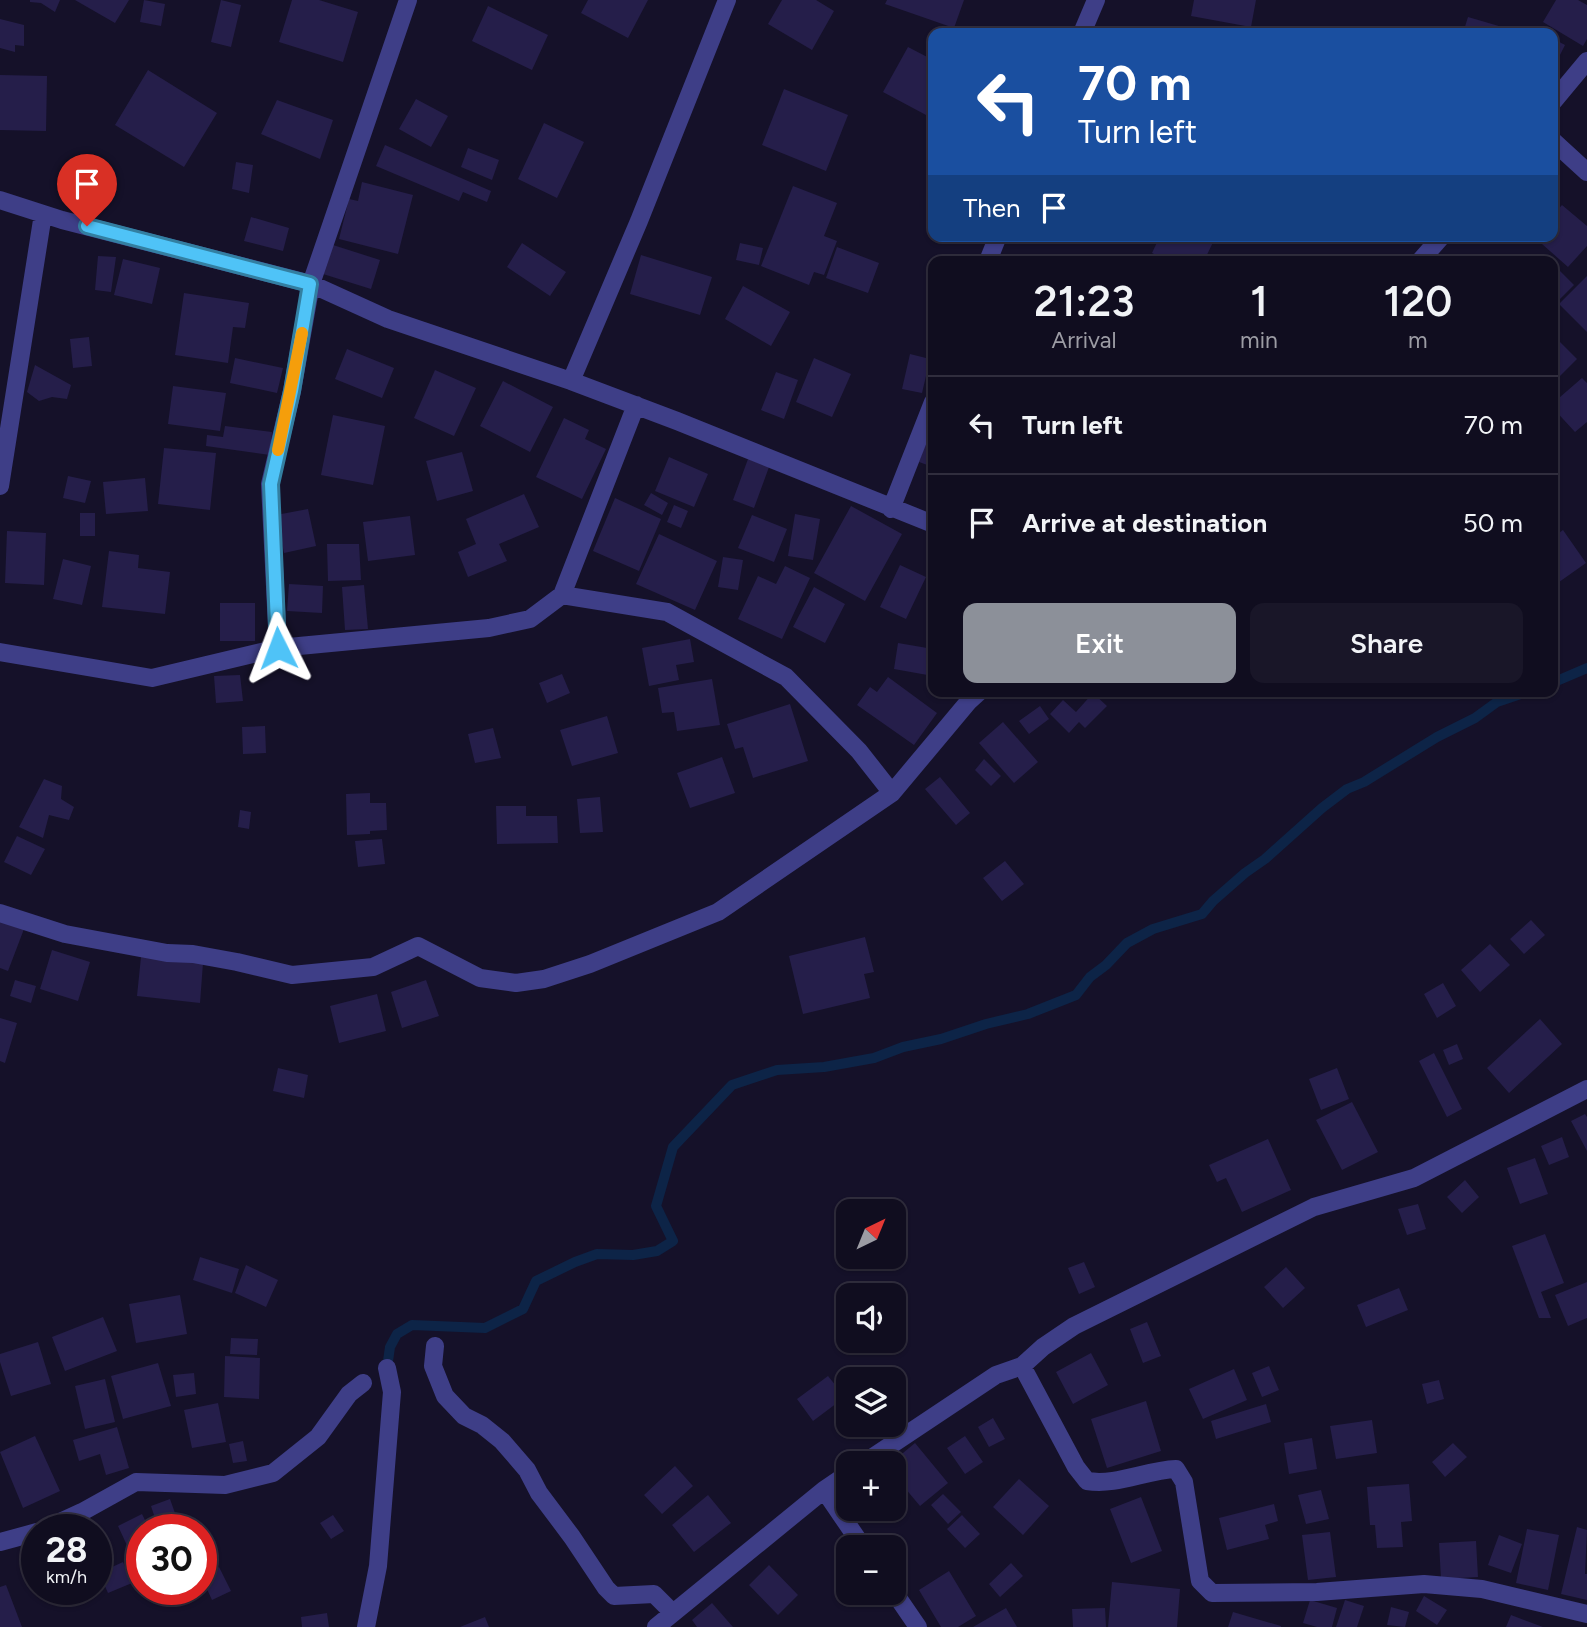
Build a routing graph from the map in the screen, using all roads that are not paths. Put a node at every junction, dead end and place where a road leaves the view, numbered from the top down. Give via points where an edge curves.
1 (408, 0) edge
2 (727, 0) edge
3 (1096, 0) edge
4 (1084, 28) edge
5 (1587, 61) edge
6 (1558, 96) edge
7 (1558, 145) edge
8 (1587, 172) edge
9 (0, 200) edge
10 (43, 214) junction
11 (1436, 242) edge
12 (1424, 256) edge
13 (310, 284) junction
14 (571, 381) junction
15 (636, 405) junction
16 (928, 415) edge
17 (0, 486) edge
18 (891, 509) junction
19 (928, 522) edge
20 (562, 595) junction
21 (278, 648) junction
22 (0, 652) edge
23 (973, 697) edge
24 (892, 793) junction
25 (0, 913) edge
26 (1587, 1089) edge
27 (435, 1346) dead end
28 (1022, 1366) junction
29 (387, 1368) dead end
30 (363, 1383) dead end
31 (882, 1451) edge
32 (836, 1482) edge
33 (824, 1490) junction
34 (78, 1514) edge
35 (855, 1535) edge
36 (21, 1536) edge
37 (0, 1542) edge
38 (903, 1605) edge
39 (673, 1613) junction
40 (1587, 1614) edge
41 (366, 1627) edge
42 (656, 1627) edge
43 (918, 1627) edge

1 - 13 street
2 - 14 street
3 - 4 street
5 - 6 street
7 - 8 street
9 - 10 street
10 - 13 street
10 - 17 street
11 - 12 street
13 - 14 street via 388,319
13 - 21 street via 271,484
14 - 15 street
15 - 18 street
15 - 20 street
16 - 18 street
18 - 19 street
20 - 21 street via 530,619 489,628
20 - 24 street via 667,612 786,677 859,751
21 - 22 street via 152,678
23 - 24 street
24 - 25 street via 718,912 590,964 516,983 480,978 418,946 373,967 292,975 65,934
26 - 28 street via 1414,1178 1314,1207 1074,1326
27 - 39 street via 433,1366 445,1396 464,1416 502,1441 527,1470 606,1588 614,1596 654,1594
28 - 31 street via 996,1375
28 - 40 street via 1087,1481 1103,1484 1176,1469 1184,1482 1200,1581 1212,1594 1423,1584 1482,1589
29 - 41 street via 392,1392 378,1566
30 - 34 street via 349,1394 317,1437 273,1473 225,1485 136,1482
32 - 33 street
33 - 35 street
33 - 39 street
36 - 37 street
38 - 43 street
39 - 42 street

